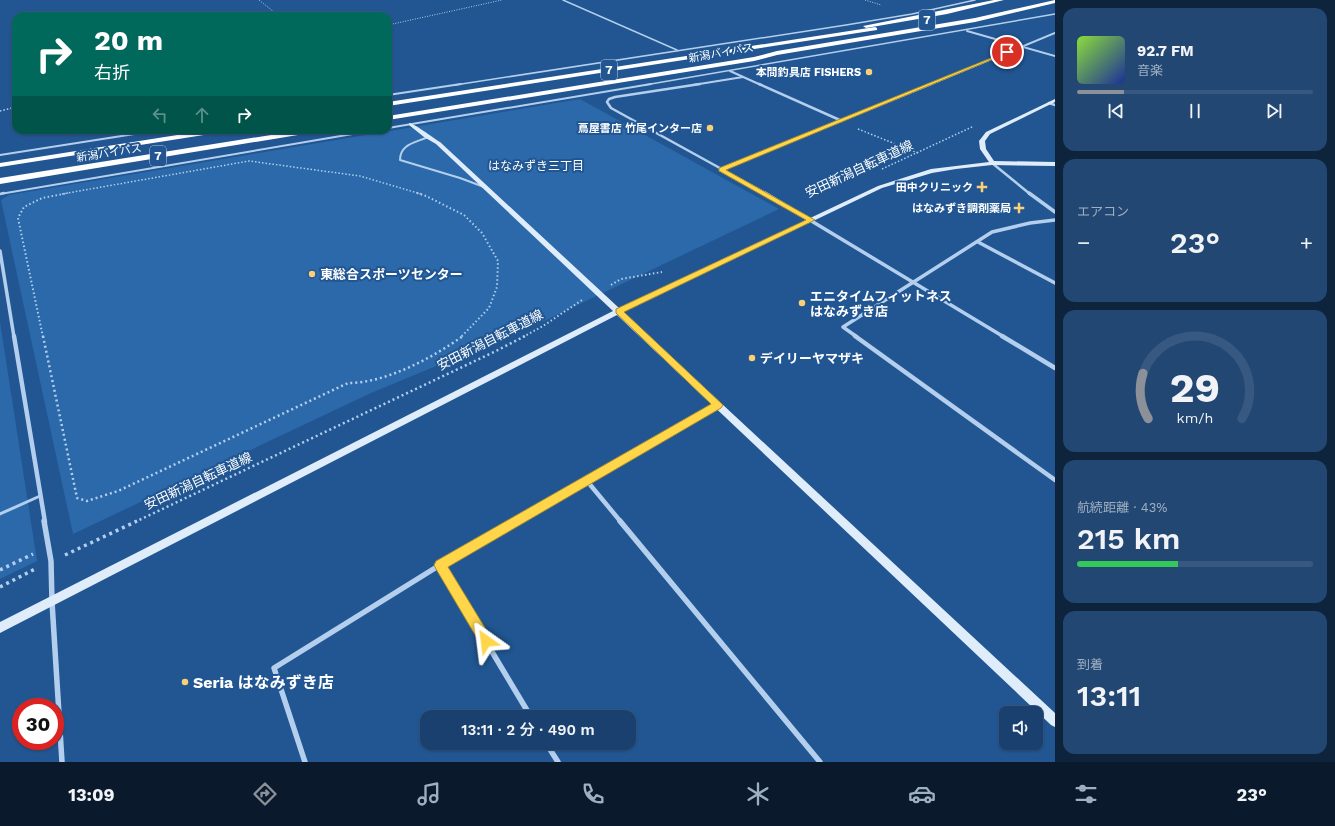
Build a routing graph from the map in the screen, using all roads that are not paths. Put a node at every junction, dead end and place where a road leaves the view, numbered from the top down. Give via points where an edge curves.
1 (563, 0) edge
2 (975, 0) edge
3 (1001, 0) edge
4 (1055, 0) edge
5 (1008, 4) dead end
6 (1055, 7) edge
7 (1055, 14) edge
8 (967, 30) junction
9 (1055, 33) edge
10 (829, 35) junction
11 (1021, 47) junction
12 (678, 50) junction
13 (682, 52) dead end
14 (1055, 56) edge
15 (754, 59) junction
16 (725, 69) dead end
17 (730, 71) junction
18 (743, 76) junction
19 (392, 94) edge
20 (1055, 100) edge
21 (392, 103) edge
22 (1049, 103) junction
23 (1055, 106) edge
24 (392, 117) edge
25 (842, 120) junction
26 (411, 124) junction
27 (392, 127) edge
28 (134, 134) edge
29 (198, 134) edge
30 (291, 134) edge
31 (352, 134) edge
32 (428, 137) junction
33 (0, 155) edge
34 (992, 163) junction
35 (1055, 164) edge
36 (0, 165) edge
37 (721, 170) junction
38 (0, 181) edge
39 (487, 189) junction
40 (0, 194) edge
41 (1055, 212) edge
42 (811, 220) junction
43 (1055, 220) edge
44 (978, 242) junction
45 (0, 251) edge
46 (914, 282) junction
47 (1055, 283) edge
48 (619, 311) junction
49 (1055, 368) edge
50 (718, 405) junction
51 (1055, 480) edge
52 (587, 481) junction
53 (40, 496) junction
54 (0, 514) edge
55 (440, 565) junction
56 (52, 602) junction
57 (0, 628) edge
58 (527, 710) edge
59 (1055, 721) edge
60 (550, 750) edge
61 (62, 762) edge
62 (305, 762) edge
63 (558, 762) edge
64 (820, 762) edge

1 - 12 lane
2 - 12 lane via 912,14
3 - 10 highway
4 - 15 highway, 新潟バイパス / 7 via 975,20
5 - 10 highway, 新潟バイパス / 7
6 - 15 highway via 979,24 784,57
7 - 8 lane
8 - 11 street
8 - 17 lane
9 - 11 street
10 - 21 highway, 新潟バイパス / 7
11 - 14 street
11 - 25 street
12 - 13 lane
12 - 19 lane
15 - 24 highway, 新潟バイパス / 7
16 - 17 lane
17 - 18 street
17 - 26 lane
18 - 25 street
18 - 37 street via 609,99 607,102 611,108
20 - 22 street
22 - 23 street
22 - 34 street via 988,133 982,141 983,149
25 - 37 street
26 - 27 lane
26 - 32 street
28 - 33 lane
29 - 36 highway, 新潟バイパス / 7
30 - 38 highway, 新潟バイパス / 7
31 - 40 lane
32 - 39 street via 438,143
32 - 39 lane via 403,148 400,160
34 - 35 street
34 - 41 street
34 - 42 street via 950,168 905,178
37 - 42 street
39 - 48 street
42 - 46 street
42 - 48 street
43 - 44 street via 992,232
44 - 46 street
44 - 47 street
45 - 53 street
46 - 49 street
46 - 51 street via 843,327
48 - 50 street
48 - 56 street
50 - 52 street
50 - 59 street
52 - 55 street
52 - 64 street
53 - 54 lane
53 - 56 street via 51,561
55 - 58 street
55 - 62 street via 274,668
56 - 57 street
56 - 61 street
60 - 63 street

